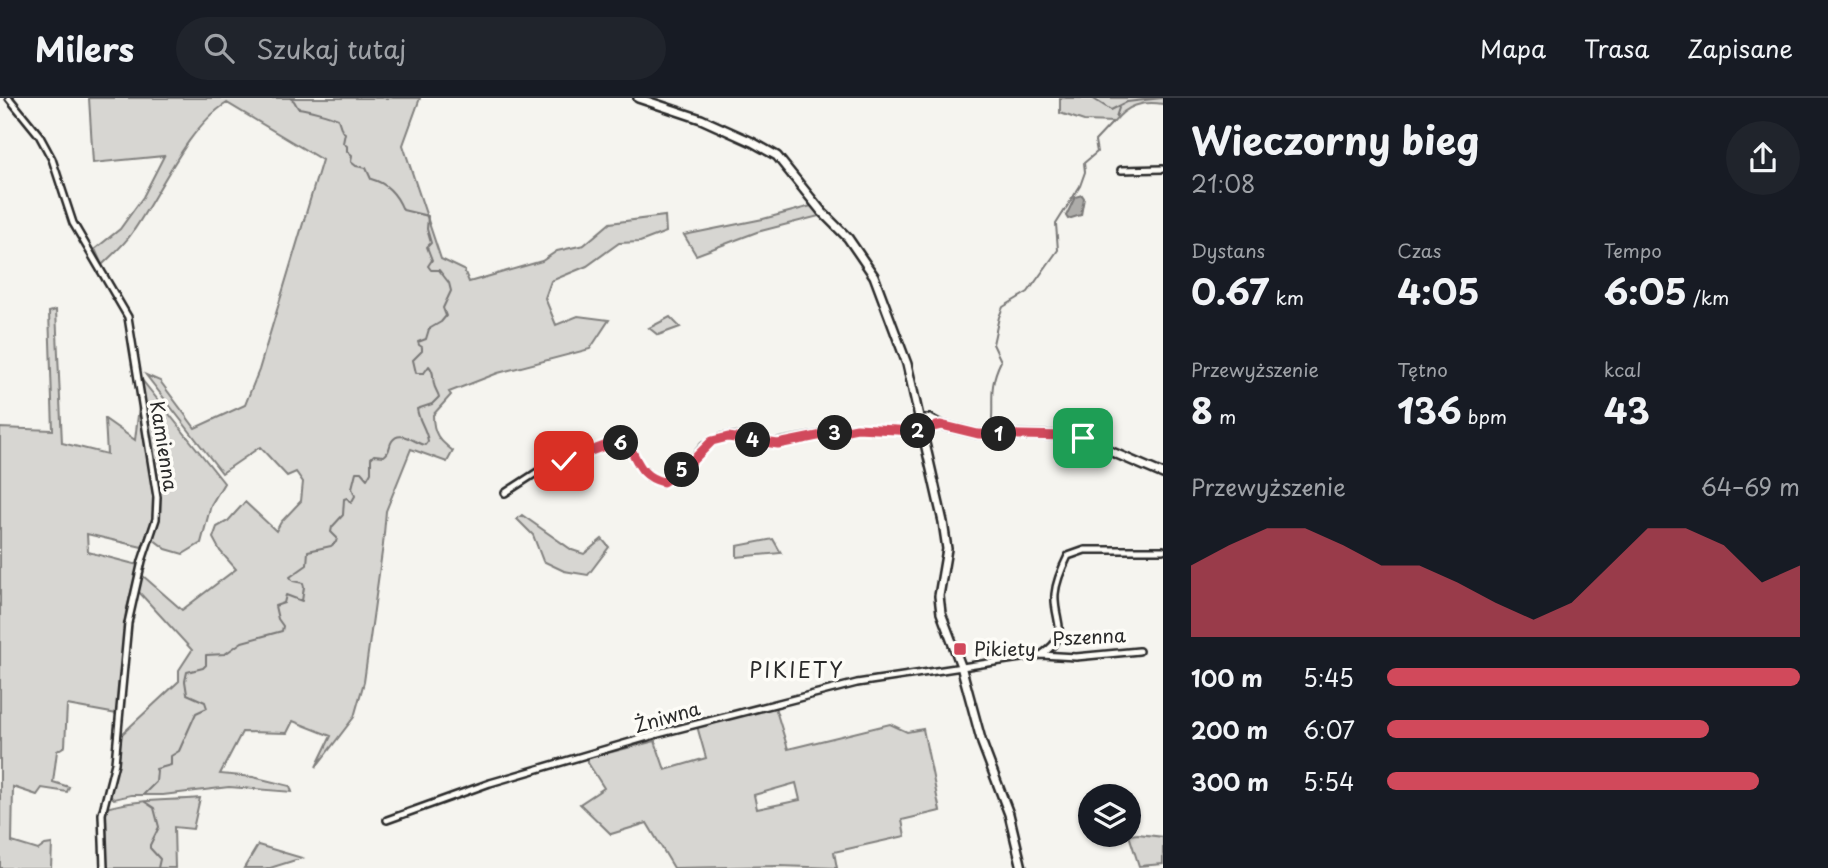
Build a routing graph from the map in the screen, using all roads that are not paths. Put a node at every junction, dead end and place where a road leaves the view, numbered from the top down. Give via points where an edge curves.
1 (9, 98) edge
2 (638, 98) edge
3 (1163, 169) edge
4 (1121, 170) dead end
5 (919, 419) junction
6 (941, 425) junction
7 (921, 430) junction
8 (1163, 474) edge
9 (505, 493) dead end
10 (1163, 550) edge
11 (1139, 651) dead end
12 (1041, 655) junction
13 (961, 666) junction
14 (387, 820) dead end
15 (104, 868) edge
16 (1022, 868) edge

1 - 15 street, Kamienna via 39,135 73,223 128,317 157,497 156,519 128,623 115,763 102,814
2 - 5 street via 701,119 777,156 858,249 874,276 903,351
3 - 4 street
5 - 6 street
5 - 7 street
6 - 7 street
6 - 8 street via 978,434 1075,436
7 - 9 street via 857,428 778,444 722,437 663,482 643,473 628,444 615,442 542,469
7 - 13 street via 946,539 941,613
10 - 12 street, Pszenna via 1085,551 1068,556 1055,592 1061,628 1058,639
11 - 12 street, Pszenna
12 - 13 street, Pszenna
13 - 14 street, Żniwna via 857,683 709,721 491,783
13 - 16 street

